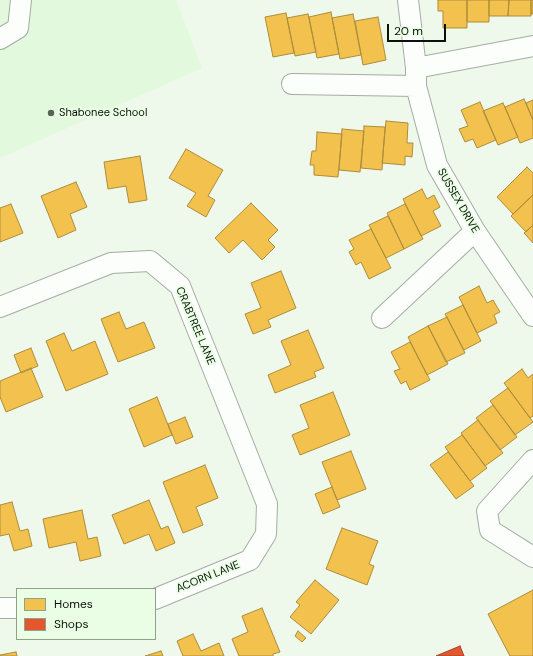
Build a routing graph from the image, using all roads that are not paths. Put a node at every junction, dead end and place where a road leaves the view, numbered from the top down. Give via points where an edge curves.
1 (21, 0) edge
2 (408, 0) edge
3 (0, 39) edge
4 (533, 46) edge
5 (416, 77) junction
6 (292, 84) dead end
7 (475, 231) junction
8 (0, 307) edge
9 (533, 316) edge
10 (382, 318) dead end
11 (533, 460) edge
12 (267, 504) joint
13 (533, 557) edge
14 (156, 599) edge
15 (0, 608) edge
16 (16, 608) edge

1 - 3 street via 18,28
2 - 5 street, SUSSEX DRIVE
4 - 5 street
5 - 6 street
5 - 7 street, SUSSEX DRIVE via 437,165
7 - 9 street, SUSSEX DRIVE
7 - 10 street
8 - 12 street, CRABTREE LANE via 111,263 150,261 180,286
11 - 13 street via 487,511 490,530
12 - 14 street, ACORN LANE via 266,534 250,560
15 - 16 street

